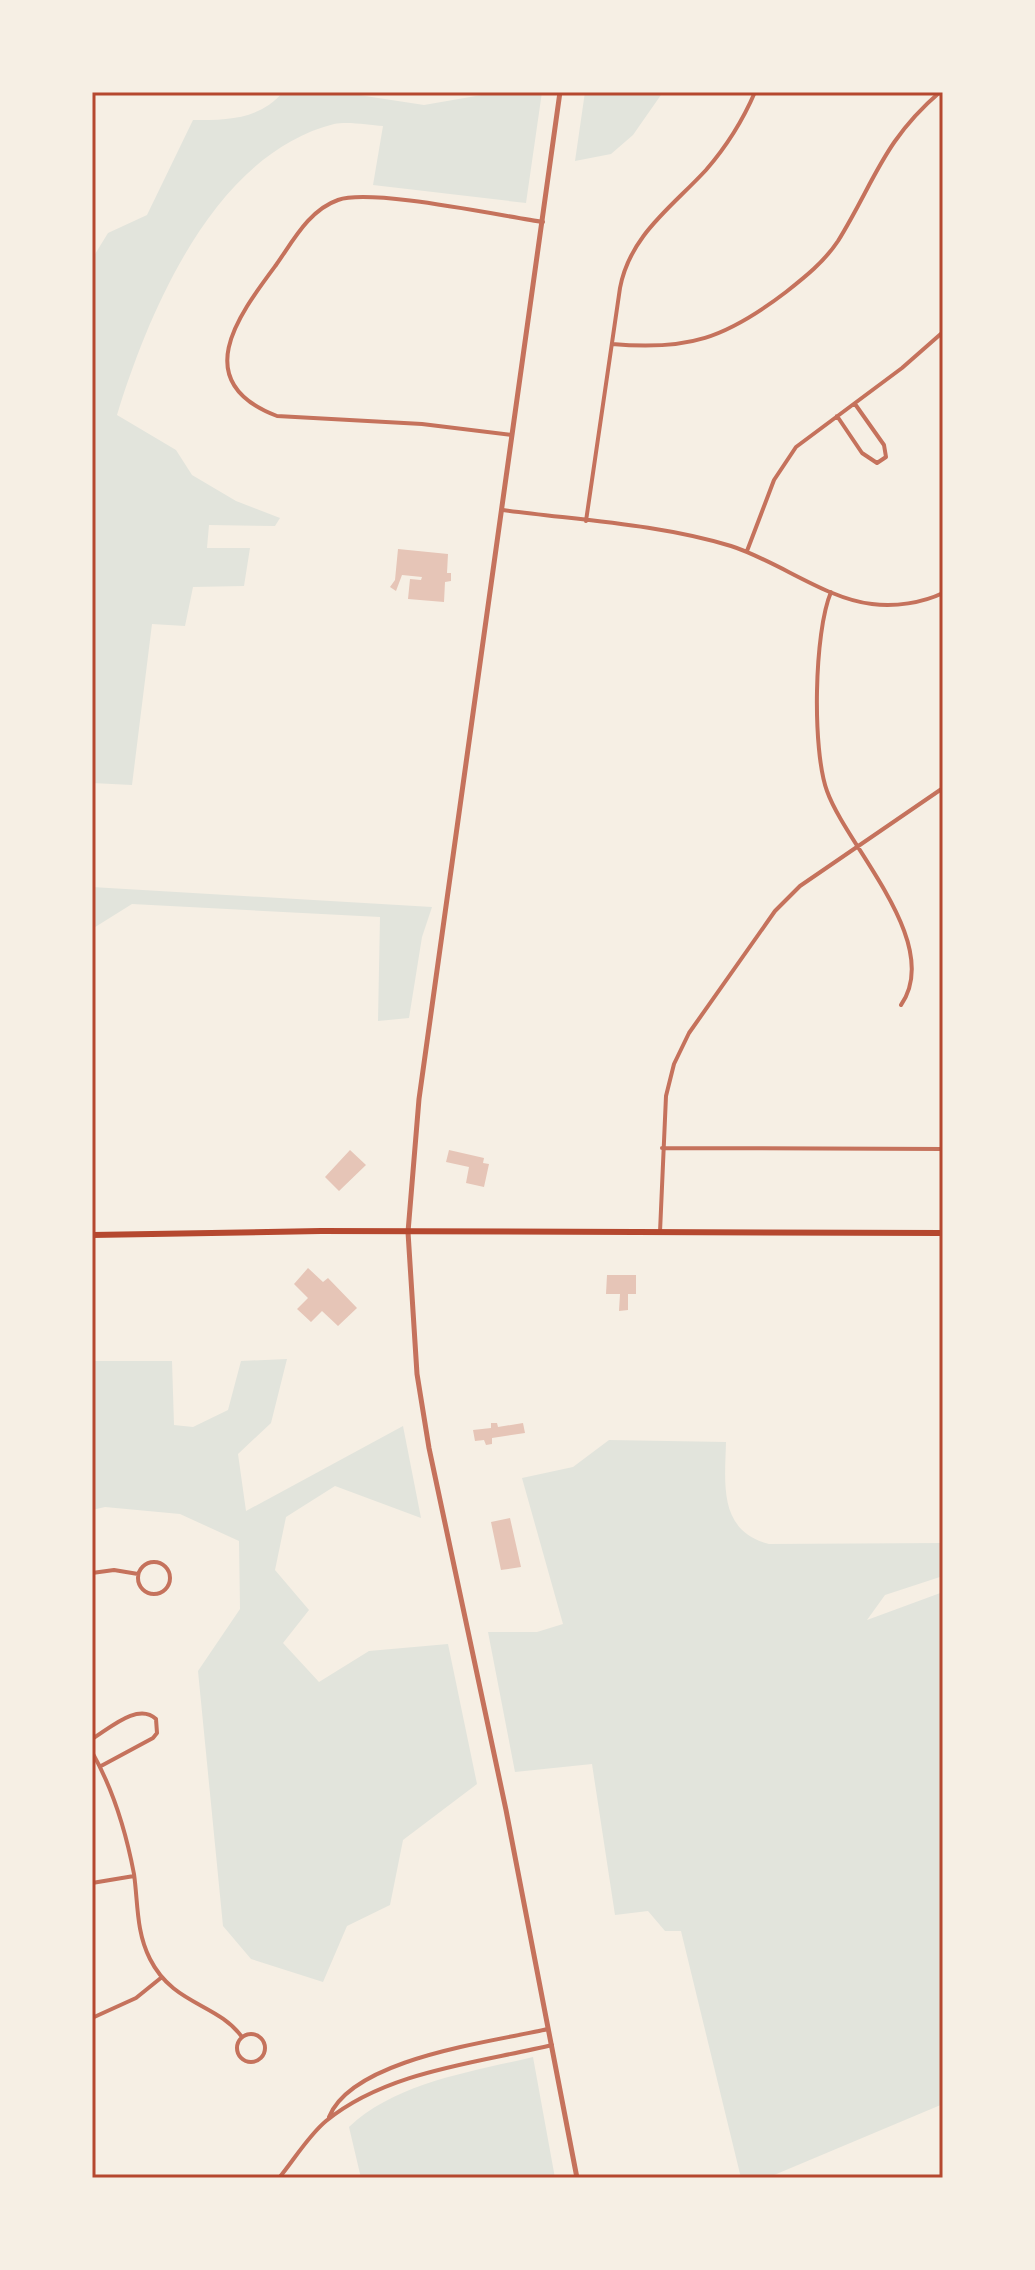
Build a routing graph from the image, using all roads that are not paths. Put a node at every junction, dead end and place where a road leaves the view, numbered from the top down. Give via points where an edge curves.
1 (560, 92) edge
2 (755, 92) edge
3 (940, 92) edge
4 (543, 222) junction
5 (943, 332) edge
6 (612, 344) junction
7 (855, 403) junction
8 (837, 416) junction
9 (512, 435) junction
10 (503, 510) junction
11 (586, 521) junction
12 (747, 551) junction
13 (831, 592) junction
14 (943, 593) edge
15 (943, 788) edge
16 (858, 845) junction
17 (901, 1005) dead end
18 (662, 1148) junction
19 (943, 1149) edge
20 (408, 1232) junction
21 (660, 1233) junction
22 (943, 1233) edge
23 (92, 1235) edge
24 (92, 1573) edge
25 (138, 1574) junction
26 (92, 1739) edge
27 (92, 1752) edge
28 (100, 1766) junction
29 (134, 1876) junction
30 (92, 1883) edge
31 (162, 1977) junction
32 (92, 2018) edge
33 (549, 2029) junction
34 (242, 2037) junction
35 (552, 2045) junction
36 (328, 2119) junction
37 (157, 2177) edge
38 (171, 2178) edge
39 (279, 2178) edge
40 (577, 2178) edge

1 - 4 street
2 - 6 street via 724,147 657,217 631,254 622,275
3 - 6 street via 888,147 829,253 755,316 697,342 663,347
4 - 9 street
4 - 9 street via 371,196 340,199 307,221 239,316 228,340 228,367 239,392 277,416
5 - 7 street
6 - 11 street
7 - 8 street
7 - 8 street via 884,445 882,461 867,459
8 - 12 street via 785,461
9 - 10 street
10 - 11 street
10 - 20 street via 419,1099
11 - 12 street via 689,536
12 - 13 street
13 - 14 street via 883,605
13 - 16 street via 823,622 819,755 832,802
15 - 16 street
16 - 17 street via 890,897 904,933 912,975
16 - 18 street via 807,880 775,911 689,1033 671,1075
18 - 19 street
18 - 21 street
20 - 21 main road
20 - 23 main road
20 - 33 street via 415,1357 429,1448
21 - 22 main road
24 - 25 street
25 - 25 street via 139,1584 150,1593 164,1589 169,1580 167,1570 154,1562
26 - 28 street via 137,1713 156,1719 153,1738
27 - 28 street
28 - 29 street
29 - 30 street
29 - 31 street via 143,1943
31 - 32 street via 136,1998
31 - 34 street
33 - 35 street
33 - 36 street via 392,2068 346,2095
34 - 34 street via 237,2049 241,2057 248,2062 261,2058 263,2041 256,2035
35 - 36 street via 396,2083
35 - 40 street
36 - 39 street
37 - 38 street

